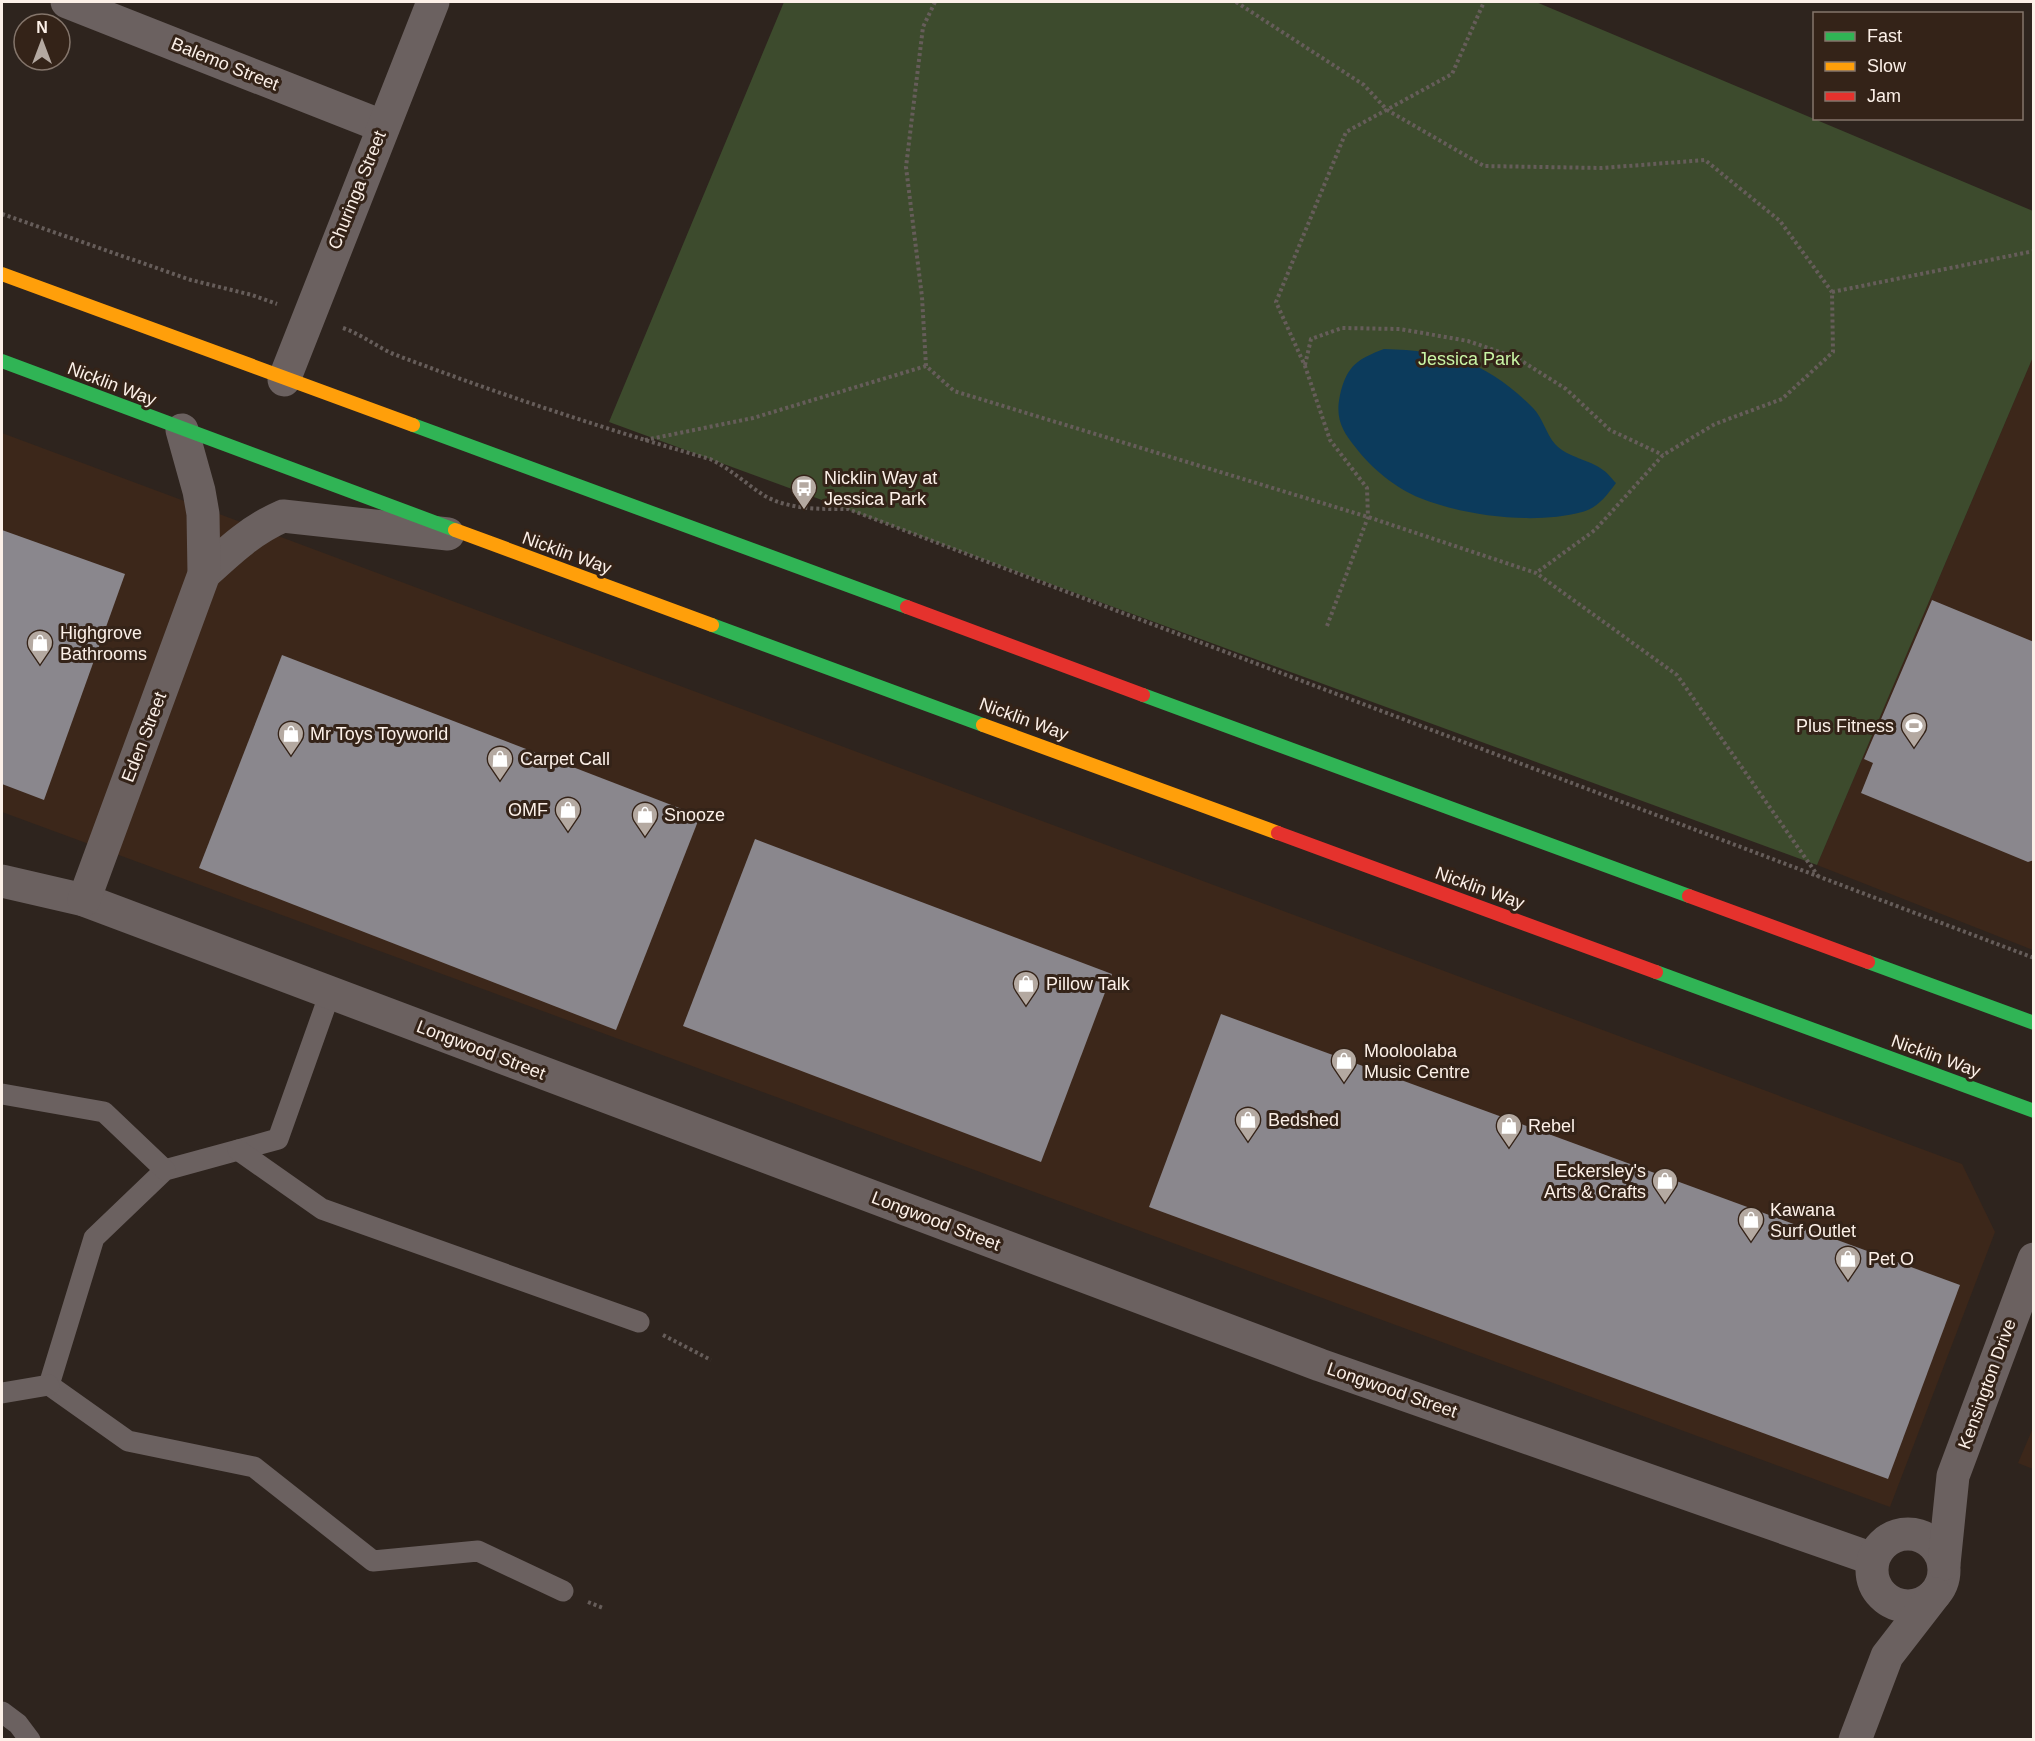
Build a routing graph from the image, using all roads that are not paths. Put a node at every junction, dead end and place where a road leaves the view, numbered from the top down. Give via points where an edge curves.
1 (67, 2) edge
2 (433, 2) edge
3 (382, 126) junction
4 (2, 274) edge
5 (2, 361) edge
6 (284, 380) junction
7 (182, 430) junction
8 (469, 536) junction
9 (204, 574) junction
10 (2, 881) edge
11 (84, 900) junction
12 (330, 993) junction
13 (2034, 1023) edge
14 (2, 1094) edge
15 (2034, 1111) edge
16 (238, 1150) junction
17 (165, 1170) junction
18 (2034, 1258) edge
19 (639, 1322) road end
20 (49, 1385) junction
21 (2, 1393) edge
22 (1953, 1476) junction
23 (1904, 1534) junction
24 (1873, 1559) junction
25 (1941, 1578) junction
26 (563, 1591) dead end
27 (1886, 1600) junction
28 (1887, 1656) junction
29 (2, 1712) edge
30 (30, 1740) edge
31 (1855, 1740) edge

1 - 3 street, Balemo Street
2 - 3 street, Churinga Street
3 - 6 street, Churinga Street
4 - 6 highway
5 - 7 highway, Nicklin Way
6 - 13 highway
7 - 8 highway, Nicklin Way
7 - 9 street, Eden Street via 203,514
8 - 9 street, Eden Street via 283,516 244,537
8 - 15 highway, Nicklin Way
9 - 11 street, Eden Street
10 - 11 street, Longwood Street
11 - 12 street, Longwood Street
12 - 16 lane via 278,1139
12 - 24 street, Longwood Street via 1320,1365
14 - 17 lane via 104,1112
16 - 17 lane
16 - 19 lane via 322,1209
17 - 20 lane via 94,1238
18 - 22 street, Kensington Drive
20 - 21 lane
20 - 26 lane via 128,1441 254,1467 373,1561 478,1551
22 - 23 street, Kensington Drive
22 - 25 street, Kensington Drive
23 - 24 street via 1890,1538
23 - 25 street via 1930,1541 1939,1552
24 - 27 street via 1871,1574 1876,1589
25 - 27 street via 1928,1601 1900,1606
25 - 28 street
27 - 28 street
28 - 31 street
29 - 30 lane

